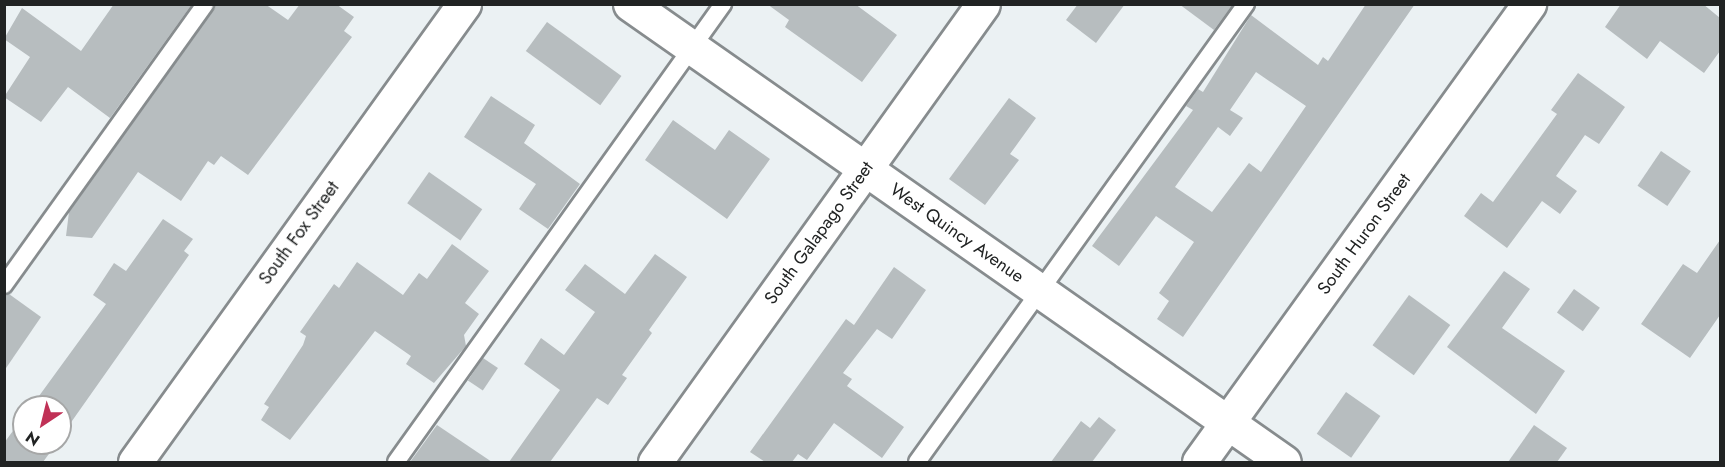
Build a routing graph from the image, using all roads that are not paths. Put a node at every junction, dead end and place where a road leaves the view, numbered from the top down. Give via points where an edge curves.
1 (205, 4) edge
2 (464, 4) edge
3 (630, 4) edge
4 (723, 4) edge
5 (983, 4) edge
6 (1246, 4) edge
7 (1528, 4) edge
8 (692, 48) junction
9 (866, 169) junction
10 (4, 285) edge
11 (1040, 291) junction
12 (1229, 424) junction
13 (135, 462) edge
14 (396, 462) edge
15 (655, 462) edge
16 (917, 462) edge
17 (1199, 462) edge
18 (1284, 462) edge

1 - 10 lane
2 - 13 street, South Fox Street
3 - 8 street, West Quincy Avenue
4 - 8 lane
5 - 9 street, South Galapago Street
6 - 11 lane
7 - 12 street, South Huron Street
8 - 9 street, West Quincy Avenue
8 - 14 lane
9 - 11 street, West Quincy Avenue
9 - 15 street, South Galapago Street
11 - 12 street, West Quincy Avenue
11 - 16 lane
12 - 17 street, South Huron Street
12 - 18 street, West Quincy Avenue

